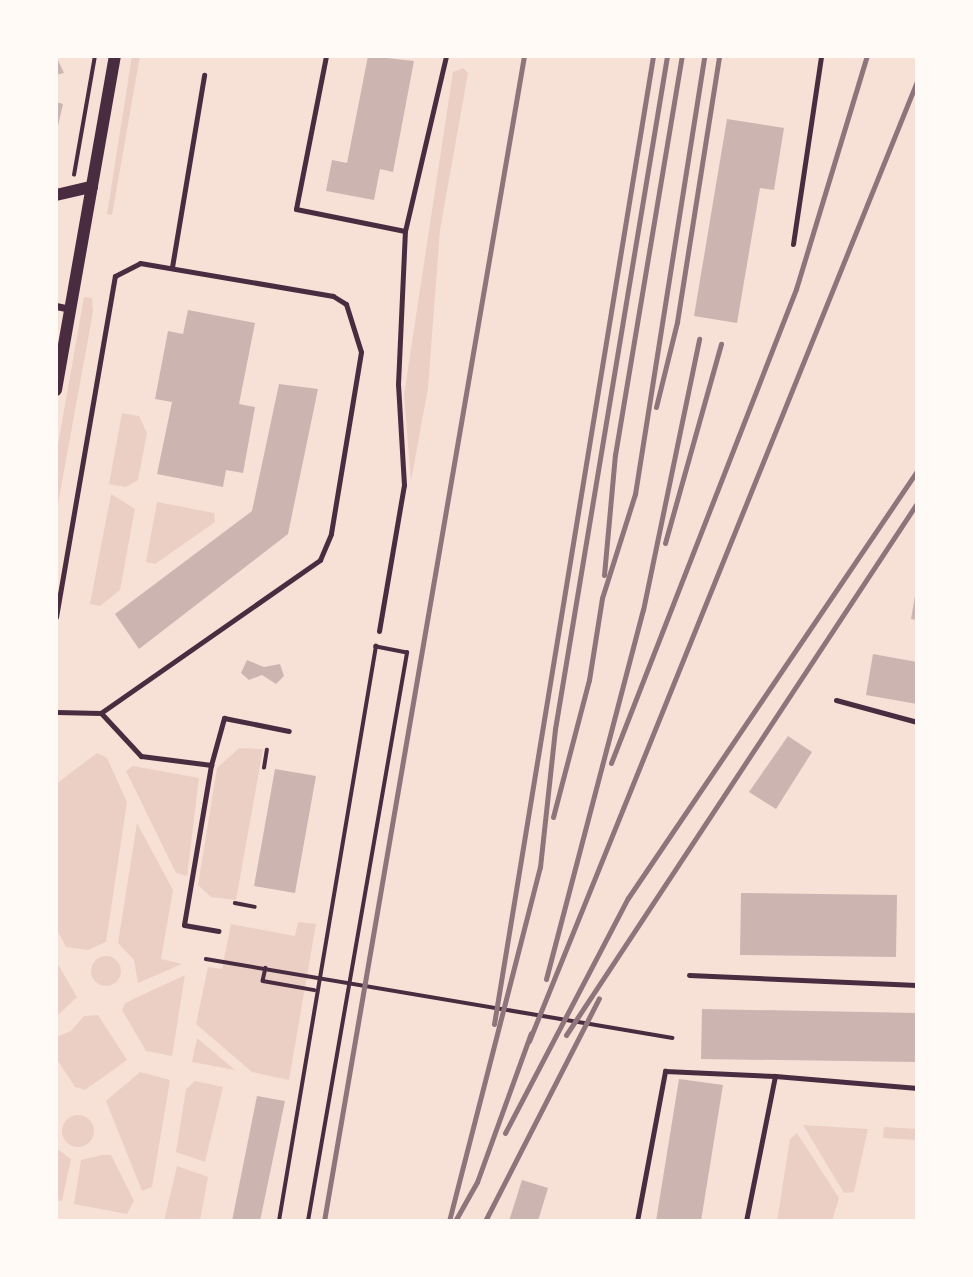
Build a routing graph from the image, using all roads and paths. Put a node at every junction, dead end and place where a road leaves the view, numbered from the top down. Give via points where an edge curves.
1 (95, 56) edge
2 (115, 56) edge
3 (326, 56) edge
4 (446, 56) edge
5 (821, 56) edge
6 (204, 75) dead end
7 (92, 187) junction
8 (72, 192) junction
9 (56, 195) edge
10 (405, 231) junction
11 (793, 244) dead end
12 (172, 267) junction
13 (56, 306) edge
14 (70, 309) junction
15 (56, 390) edge
16 (56, 617) edge
17 (379, 631) joint
18 (376, 648) junction
19 (836, 700) dead end
20 (56, 712) edge
21 (101, 713) junction
22 (917, 722) edge
23 (289, 731) dead end
24 (267, 750) dead end
25 (211, 765) junction
26 (264, 768) dead end
27 (235, 903) dead end
28 (255, 907) dead end
29 (218, 932) dead end
30 (206, 959) dead end
31 (266, 967) junction
32 (689, 975) dead end
33 (917, 985) edge
34 (314, 990) junction
35 (672, 1038) dead end
36 (775, 1076) junction
37 (917, 1088) edge
38 (279, 1221) edge
39 (308, 1221) edge
40 (637, 1221) edge
41 (746, 1221) edge

1 - 8 path
2 - 7 street
3 - 10 lane via 296,209
4 - 10 lane
5 - 11 lane
6 - 12 lane
7 - 8 street
7 - 14 street
8 - 9 street
10 - 17 lane via 398,384 404,485
12 - 16 lane via 140,263 115,276 109,290
12 - 21 lane via 333,296 355,320 361,352 331,534 320,560
13 - 14 street
14 - 15 street
17 - 18 path
18 - 34 path
18 - 39 path via 407,653
19 - 22 lane
20 - 21 lane
21 - 25 lane via 141,756
23 - 25 lane via 224,718
24 - 26 path
25 - 29 lane via 184,925
27 - 28 path
30 - 31 path
31 - 34 path via 263,981
31 - 35 path
32 - 33 lane
34 - 38 path
36 - 37 lane
36 - 40 lane via 665,1071
36 - 41 lane

